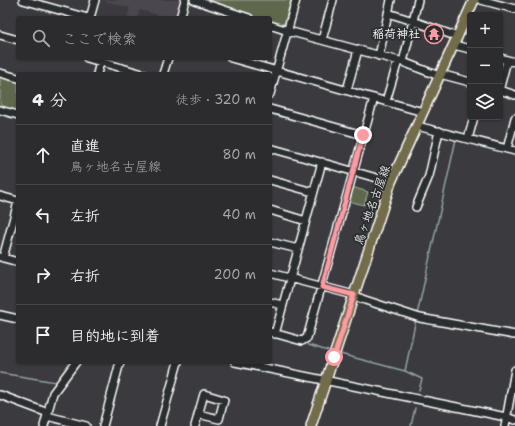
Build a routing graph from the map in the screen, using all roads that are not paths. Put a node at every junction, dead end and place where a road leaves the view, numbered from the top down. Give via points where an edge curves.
1 (23, 0) edge
2 (95, 0) edge
3 (185, 0) edge
4 (194, 0) edge
5 (296, 0) edge
6 (333, 0) edge
7 (391, 0) edge
8 (418, 0) edge
9 (474, 0) edge
10 (481, 0) edge
11 (515, 10) edge
12 (388, 13) junction
13 (82, 16) edge
14 (90, 16) edge
15 (181, 16) edge
16 (243, 16) edge
17 (413, 21) junction
18 (272, 26) edge
19 (288, 31) junction
20 (0, 35) edge
21 (16, 39) edge
22 (322, 40) junction
23 (456, 41) junction
24 (467, 48) edge
25 (358, 50) junction
26 (379, 56) junction
27 (504, 59) edge
28 (101, 60) edge
29 (167, 60) edge
30 (239, 60) edge
31 (400, 61) junction
32 (515, 62) edge
33 (276, 71) junction
34 (98, 72) edge
35 (137, 72) edge
36 (164, 72) edge
37 (0, 73) edge
38 (439, 75) junction
39 (16, 77) edge
40 (467, 81) edge
41 (500, 84) edge
42 (272, 86) edge
43 (347, 90) junction
44 (503, 91) edge
45 (515, 95) edge
46 (374, 98) junction
47 (386, 102) junction
48 (0, 110) edge
49 (272, 110) edge
50 (423, 112) junction
51 (16, 114) edge
52 (515, 118) edge
53 (473, 120) edge
54 (417, 126) junction
55 (439, 131) junction
56 (363, 135) junction
57 (468, 139) junction
58 (272, 149) edge
59 (507, 149) junction
60 (515, 151) edge
61 (322, 162) junction
62 (353, 171) junction
63 (272, 181) edge
64 (391, 182) junction
65 (314, 192) junction
66 (0, 196) edge
67 (16, 201) edge
68 (416, 207) dead end
69 (16, 209) edge
70 (272, 211) edge
71 (306, 221) junction
72 (272, 243) edge
73 (298, 250) junction
74 (2, 258) edge
75 (16, 262) edge
76 (272, 274) edge
77 (290, 278) junction
78 (322, 287) junction
79 (354, 295) junction
80 (272, 302) edge
81 (282, 305) junction
82 (0, 315) edge
83 (16, 319) edge
84 (272, 333) edge
85 (515, 335) edge
86 (75, 364) edge
87 (119, 364) edge
88 (177, 364) edge
89 (245, 364) edge
90 (515, 370) edge
91 (326, 380) junction
92 (0, 395) edge
93 (198, 414) dead end
94 (47, 415) junction
95 (506, 417) junction
96 (515, 420) edge
97 (44, 426) edge
98 (86, 426) edge
99 (102, 426) edge
100 (160, 426) edge
101 (195, 426) edge
102 (311, 426) edge
103 (505, 426) edge

1 - 13 street
2 - 14 street
3 - 15 street
4 - 16 street
5 - 19 street
6 - 22 street
7 - 12 street
8 - 17 street
9 - 23 main road, 鳥ヶ地名古屋線
10 - 11 street
12 - 17 street
12 - 26 street
17 - 23 street
17 - 31 street
18 - 19 street
19 - 22 street
19 - 33 street
20 - 21 street
22 - 25 street
23 - 24 street
23 - 38 main road, 鳥ヶ地名古屋線
25 - 26 street
25 - 43 street
26 - 31 street
27 - 32 street
27 - 41 street
28 - 34 street
28 - 35 street
29 - 36 street
30 - 33 street
31 - 38 street
31 - 47 street
33 - 42 street
33 - 43 street
37 - 39 street
38 - 40 street
38 - 50 main road, 鳥ヶ地名古屋線
43 - 46 street
44 - 45 street
46 - 47 street
46 - 56 street
47 - 50 street
48 - 51 street
49 - 56 street
50 - 54 main road, 鳥ヶ地名古屋線
52 - 59 street
53 - 57 street
54 - 55 street
54 - 64 main road, 鳥ヶ地名古屋線
55 - 57 street
55 - 68 street via 429,176
56 - 62 street
57 - 59 street
58 - 61 street
59 - 60 street
61 - 62 street
61 - 65 street
62 - 64 street
62 - 78 street
63 - 65 street
64 - 79 main road, 鳥ヶ地名古屋線
65 - 71 street
66 - 67 street
69 - 74 street
70 - 71 street
71 - 73 street
72 - 73 street
73 - 77 street
74 - 75 street
76 - 77 street
77 - 78 street
77 - 81 street
78 - 79 street
78 - 84 street via 307,338 302,341
79 - 85 street via 420,318
79 - 91 main road, 鳥ヶ地名古屋線
80 - 81 street
81 - 84 street
82 - 83 street
86 - 94 street via 53,393
87 - 99 street
88 - 100 street
89 - 91 street
90 - 95 street
91 - 95 street
91 - 102 main road, 鳥ヶ地名古屋線
92 - 94 street
93 - 101 street
94 - 97 street
94 - 98 street
95 - 96 street
95 - 103 street

